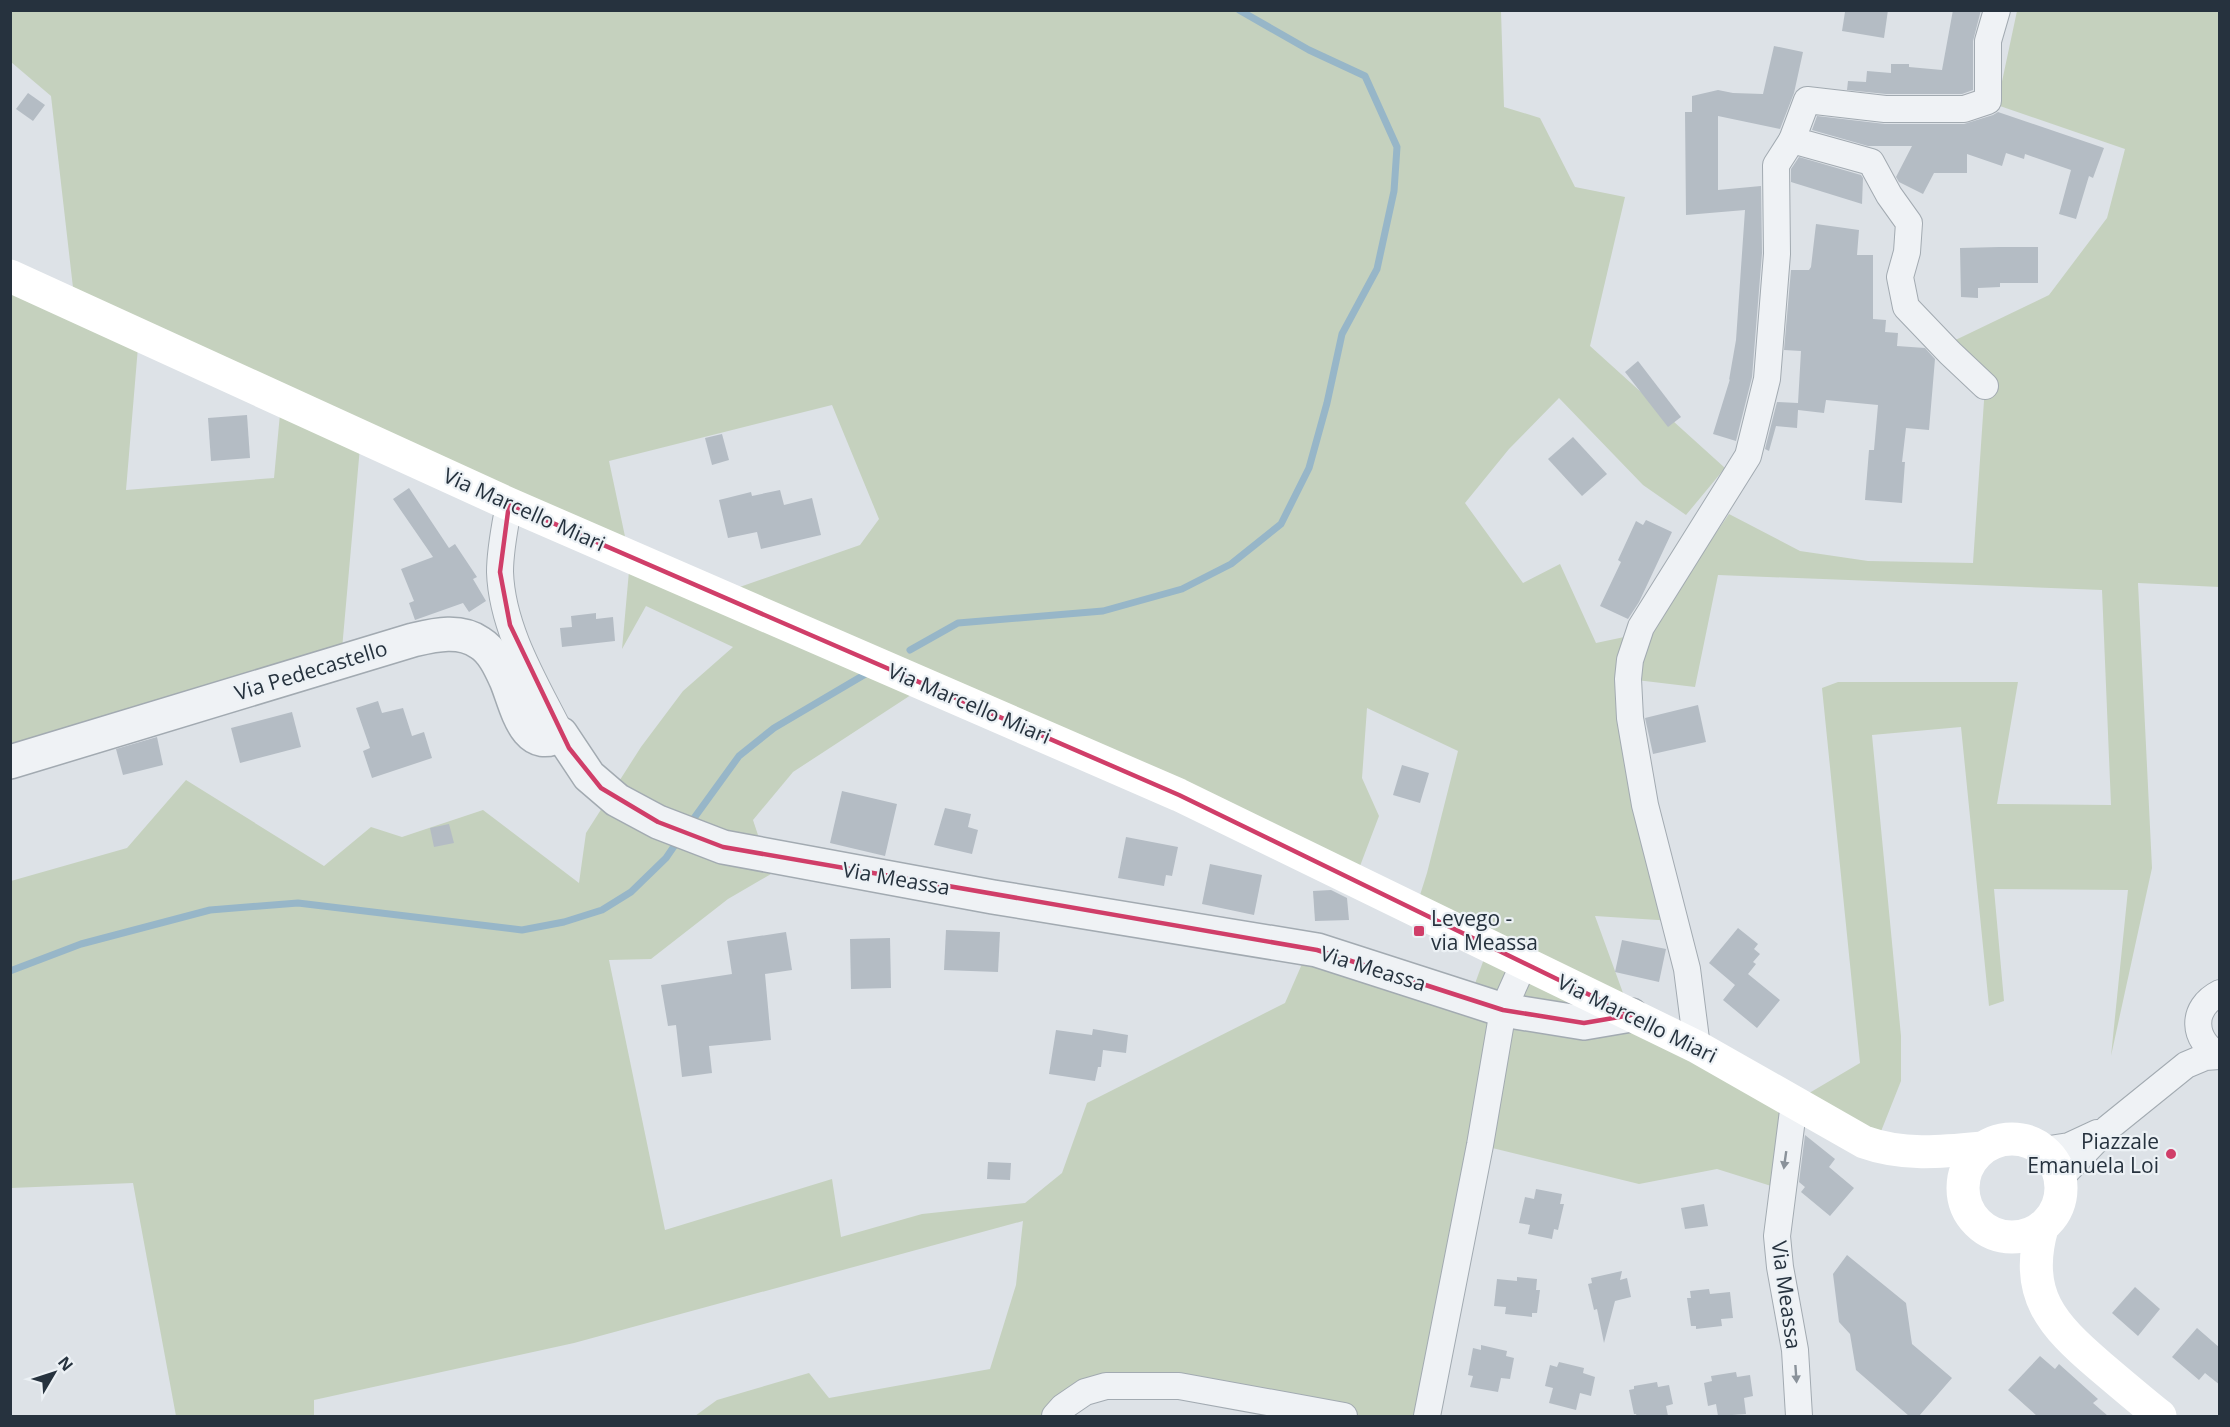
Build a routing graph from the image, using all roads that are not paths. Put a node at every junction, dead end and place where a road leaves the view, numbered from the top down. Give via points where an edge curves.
1 (1997, 10) edge
2 (1792, 140) junction
3 (10, 276) edge
4 (1985, 386) dead end
5 (509, 504) junction
6 (561, 734) junction
7 (10, 762) edge
8 (1524, 963) junction
9 (2220, 993) edge
10 (1503, 1010) junction
11 (1631, 1015) junction
12 (2200, 1033) junction
13 (1698, 1047) junction
14 (2219, 1056) edge
15 (2186, 1065) junction
16 (1794, 1102) junction
17 (2108, 1128) junction
18 (1982, 1148) junction
19 (2043, 1150) junction
20 (1916, 1153) junction
21 (2060, 1178) junction
22 (1962, 1182) junction
23 (2042, 1228) junction
24 (2001, 1237) junction
25 (2038, 1285) junction
26 (1055, 1416) edge
27 (1344, 1416) edge
28 (1427, 1416) edge
29 (1799, 1416) edge
30 (2160, 1416) edge

1 - 2 street via 1988,41 1988,101 1964,109 1885,109 1807,100
2 - 4 street via 1871,162 1909,223 1900,277 1906,307
2 - 13 street via 1776,165 1777,254 1767,379 1748,456 1641,627 1628,679 1630,718 1643,794 1686,969
3 - 5 main road, Via Marcello Miari
5 - 6 street, Via Meassa via 500,572 503,599 528,669
5 - 8 main road, Via Marcello Miari via 1179,795
6 - 7 street, Via Pedecastello via 547,740 532,735 522,722 492,654 471,638 445,634 413,640
6 - 10 street, Via Meassa via 578,763 601,788 658,822 723,847 993,897 1317,950
8 - 10 street
8 - 11 main road, Via Marcello Miari
9 - 12 street via 2203,1006
10 - 11 street, Via Meassa via 1584,1023
10 - 28 street
11 - 13 main road, Via Marcello Miari
12 - 14 street via 2209,1050
12 - 15 street
13 - 16 main road, Via Marcello Miari
14 - 15 street via 2205,1056
15 - 17 street
16 - 20 main road, Via Marcello Miari via 1864,1142
16 -> 29 street, Via Meassa via 1777,1236 1795,1350
17 - 19 street via 2069,1146
17 - 21 street
18 - 19 main road, Via Marcello Miari via 2013,1139
18 - 20 main road, Via Marcello Miari
18 - 22 main road via 1969,1164
19 - 21 main road via 2054,1162
20 - 22 main road, Via Marcello Miari via 1943,1164
21 - 23 main road via 2059,1206
22 - 24 main road via 1967,1211 1987,1232
23 - 24 main road via 2029,1235
23 - 25 main road via 2035,1262
24 - 25 main road
25 - 30 main road via 2043,1303 2069,1340
26 - 27 street via 1085,1392 1106,1386 1179,1386

